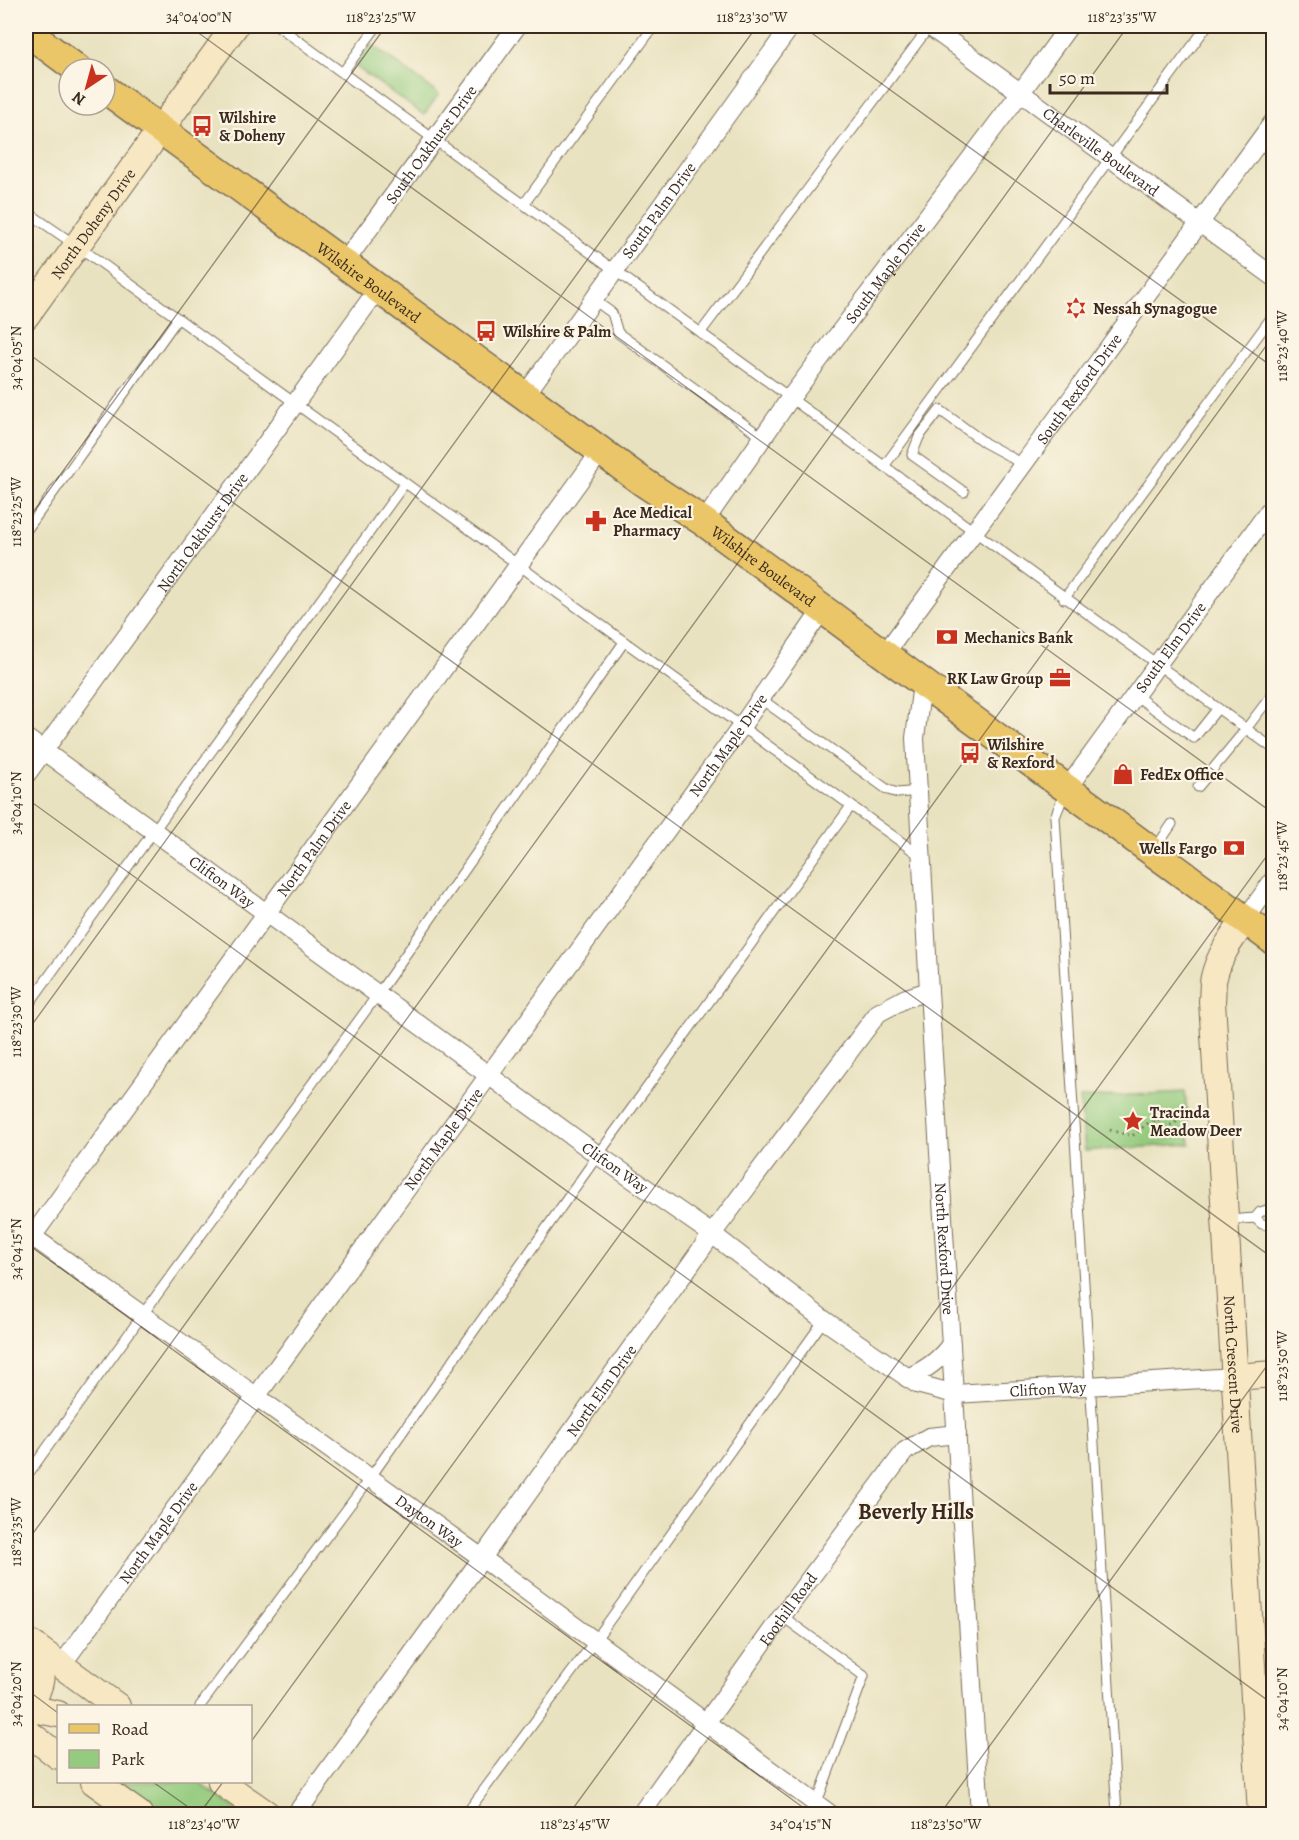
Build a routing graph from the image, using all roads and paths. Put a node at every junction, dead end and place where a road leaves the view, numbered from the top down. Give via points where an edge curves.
1 (235, 26) edge
2 (278, 26) edge
3 (377, 26) edge
4 (517, 26) edge
5 (654, 26) edge
6 (791, 26) edge
7 (930, 26) edge
8 (1069, 26) edge
9 (1207, 26) edge
10 (26, 31) edge
11 (61, 57) edge
12 (343, 72) junction
13 (1021, 92) junction
14 (117, 98) edge
15 (1274, 121) edge
16 (160, 129) junction
17 (435, 139) junction
18 (1110, 157) junction
19 (524, 204) junction
20 (26, 212) edge
21 (1199, 222) junction
22 (76, 246) junction
23 (344, 263) junction
24 (615, 270) junction
25 (1274, 276) edge
26 (378, 289) junction
27 (594, 300) junction
28 (1274, 314) edge
29 (26, 316) edge
30 (178, 318) junction
31 (701, 332) junction
32 (525, 395) junction
33 (790, 397) junction
34 (295, 404) junction
35 (909, 432) junction
36 (762, 437) junction
37 (919, 438) junction
38 (601, 450) junction
39 (885, 465) junction
40 (1022, 465) junction
41 (405, 483) junction
42 (964, 492) dead end
43 (1274, 504) edge
44 (704, 522) junction
45 (26, 531) edge
46 (974, 532) junction
47 (518, 565) junction
48 (1064, 599) junction
49 (822, 610) junction
50 (624, 642) junction
51 (884, 655) junction
52 (1157, 665) junction
53 (922, 684) junction
54 (1274, 692) edge
55 (1135, 694) junction
56 (760, 699) junction
57 (1218, 708) junction
58 (741, 726) junction
59 (1246, 729) junction
60 (26, 738) edge
61 (1274, 749) edge
62 (43, 751) junction
63 (26, 775) edge
64 (1198, 787) dead end
65 (1066, 790) junction
66 (918, 791) junction
67 (851, 806) junction
68 (1172, 824) dead end
69 (153, 830) junction
70 (1152, 853) junction
71 (922, 857) junction
72 (1274, 879) edge
73 (266, 913) junction
74 (1244, 921) junction
75 (1274, 941) edge
76 (928, 991) junction
77 (378, 994) junction
78 (26, 1008) edge
79 (490, 1075) junction
80 (1190, 1109) dead end
81 (1179, 1117) junction
82 (1152, 1120) junction
83 (1110, 1130) dead end
84 (598, 1155) junction
85 (1270, 1209) dead end
86 (1255, 1218) junction
87 (1225, 1220) junction
88 (1271, 1226) dead end
89 (712, 1234) junction
90 (28, 1238) edge
91 (141, 1316) junction
92 (824, 1320) junction
93 (951, 1344) junction
94 (1274, 1374) edge
95 (1235, 1377) junction
96 (907, 1378) junction
97 (1090, 1386) junction
98 (955, 1394) junction
99 (256, 1397) junction
100 (957, 1434) junction
101 (26, 1477) edge
102 (370, 1478) junction
103 (482, 1558) junction
104 (782, 1617) junction
105 (594, 1642) junction
106 (31, 1644) edge
107 (61, 1666) junction
108 (114, 1705) edge
109 (201, 1705) edge
110 (57, 1714) edge
111 (26, 1717) edge
112 (707, 1723) junction
113 (57, 1754) edge
114 (95, 1783) edge
115 (222, 1783) edge
116 (819, 1811) edge
117 (139, 1815) edge
118 (267, 1815) edge
119 (296, 1815) edge
120 (466, 1815) edge
121 (641, 1815) edge
122 (980, 1815) edge
123 (1117, 1815) edge
124 (1261, 1815) edge

1 - 16 street, North Doheny Drive
2 - 12 lane
3 - 12 lane
4 - 17 street, South Oakhurst Drive
5 - 19 lane
6 - 24 street, South Palm Drive
7 - 13 street, Charleville Boulevard
7 - 31 lane
8 - 13 street, South Maple Drive
9 - 18 lane
10 - 11 main road
12 - 17 lane
13 - 18 street, Charleville Boulevard
13 - 33 street, South Maple Drive
14 - 16 main road, Wilshire Boulevard
15 - 21 street, South Rexford Drive
16 - 22 street, North Doheny Drive
16 - 23 main road, Wilshire Boulevard
17 - 19 lane
17 - 23 street, South Oakhurst Drive
18 - 21 street, Charleville Boulevard
18 - 35 lane
19 - 24 lane
20 - 22 lane
21 - 25 street, Charleville Boulevard
21 - 40 street, South Rexford Drive
22 - 29 street, North Doheny Drive
22 - 30 lane
23 - 26 main road, Wilshire Boulevard
24 - 27 street, South Palm Drive
24 - 31 lane
26 - 32 main road, Wilshire Boulevard
26 - 34 street, North Oakhurst Drive
27 - 32 street, South Palm Drive
27 - 36 lane via 612,313 618,333
28 - 48 lane
30 - 34 lane
30 - 45 lane
31 - 33 lane
32 - 38 main road, Wilshire Boulevard
33 - 36 street, South Maple Drive
33 - 39 lane
34 - 41 lane
34 - 62 street, North Oakhurst Drive
35 - 37 lane
35 - 39 lane
36 - 44 street, South Maple Drive
37 - 40 lane via 940,410
37 - 42 lane via 912,455
38 - 44 main road, Wilshire Boulevard
38 - 47 street, North Palm Drive
39 - 46 lane
40 - 46 street, South Rexford Drive
41 - 47 lane
41 - 69 lane
43 - 52 street, South Elm Drive
44 - 49 main road, Wilshire Boulevard
46 - 48 lane
46 - 51 street, South Rexford Drive
47 - 50 lane
47 - 73 street, North Palm Drive
48 - 52 lane
49 - 51 main road, Wilshire Boulevard
49 - 56 street, North Maple Drive
50 - 58 lane
50 - 77 lane
51 - 53 main road, Wilshire Boulevard
52 - 55 street, South Elm Drive
52 - 57 lane
53 - 65 main road, Wilshire Boulevard
53 - 66 street, North Rexford Drive via 915,738
54 - 59 lane
55 - 57 lane via 1194,738
55 - 65 street, South Elm Drive
56 - 58 street, North Maple Drive
56 - 66 lane via 888,790
57 - 59 lane
58 - 67 lane
58 - 79 street, North Maple Drive
59 - 61 lane
59 - 64 lane
60 - 62 street, Clifton Way
62 - 63 street, North Oakhurst Drive
62 - 69 street, Clifton Way
65 - 70 main road, Wilshire Boulevard
65 - 97 lane via 1055,817
66 - 71 street, North Rexford Drive
67 - 71 lane
67 - 84 lane
68 - 70 lane
69 - 73 street, Clifton Way
69 - 78 lane
70 - 74 main road, Wilshire Boulevard
71 - 76 street, North Rexford Drive
72 - 74 street
73 - 77 street, Clifton Way
73 - 90 street, North Palm Drive
74 - 75 main road, Wilshire Boulevard
74 - 87 street, North Crescent Drive via 1224,950 1214,977 1212,1001
76 - 89 street, North Elm Drive via 878,1013
76 - 93 street, North Rexford Drive
77 - 79 street, Clifton Way
77 - 91 lane
79 - 84 street, Clifton Way
79 - 99 street, North Maple Drive
80 - 81 path via 1181,1108
81 - 82 path
81 - 82 path via 1175,1124 1165,1126
82 - 83 path via 1132,1136
84 - 89 street, Clifton Way
84 - 102 lane
85 - 86 lane
86 - 87 lane
86 - 88 lane
87 - 95 street, North Crescent Drive
89 - 92 street, Clifton Way
89 - 103 street, North Elm Drive
90 - 91 street, Dayton Way
91 - 99 street, Dayton Way
91 - 101 lane
92 - 96 street, Clifton Way
92 - 105 lane
93 - 96 street via 931,1365
93 - 98 street, North Rexford Drive
94 - 95 street, Clifton Way
95 - 97 street, Clifton Way
95 - 124 street, North Crescent Drive
96 - 98 street, Clifton Way
97 - 98 street, Clifton Way
97 - 123 lane
98 - 100 street, North Rexford Drive
99 - 102 street, Dayton Way
99 - 107 street, North Maple Drive
100 - 104 street, Foothill Road via 929,1437 905,1451
100 - 122 street, North Rexford Drive
102 - 103 street, Dayton Way
102 - 109 lane
103 - 105 street, Dayton Way
103 - 119 street, North Elm Drive
104 - 112 street, Foothill Road
104 - 116 lane via 864,1676
105 - 112 street, Dayton Way
105 - 120 lane
106 - 107 street
106 - 111 street via 42,1672
107 - 108 street
110 - 111 street
111 - 113 street
112 - 116 street, Dayton Way
112 - 121 street, Foothill Road
114 - 117 street
115 - 118 street

